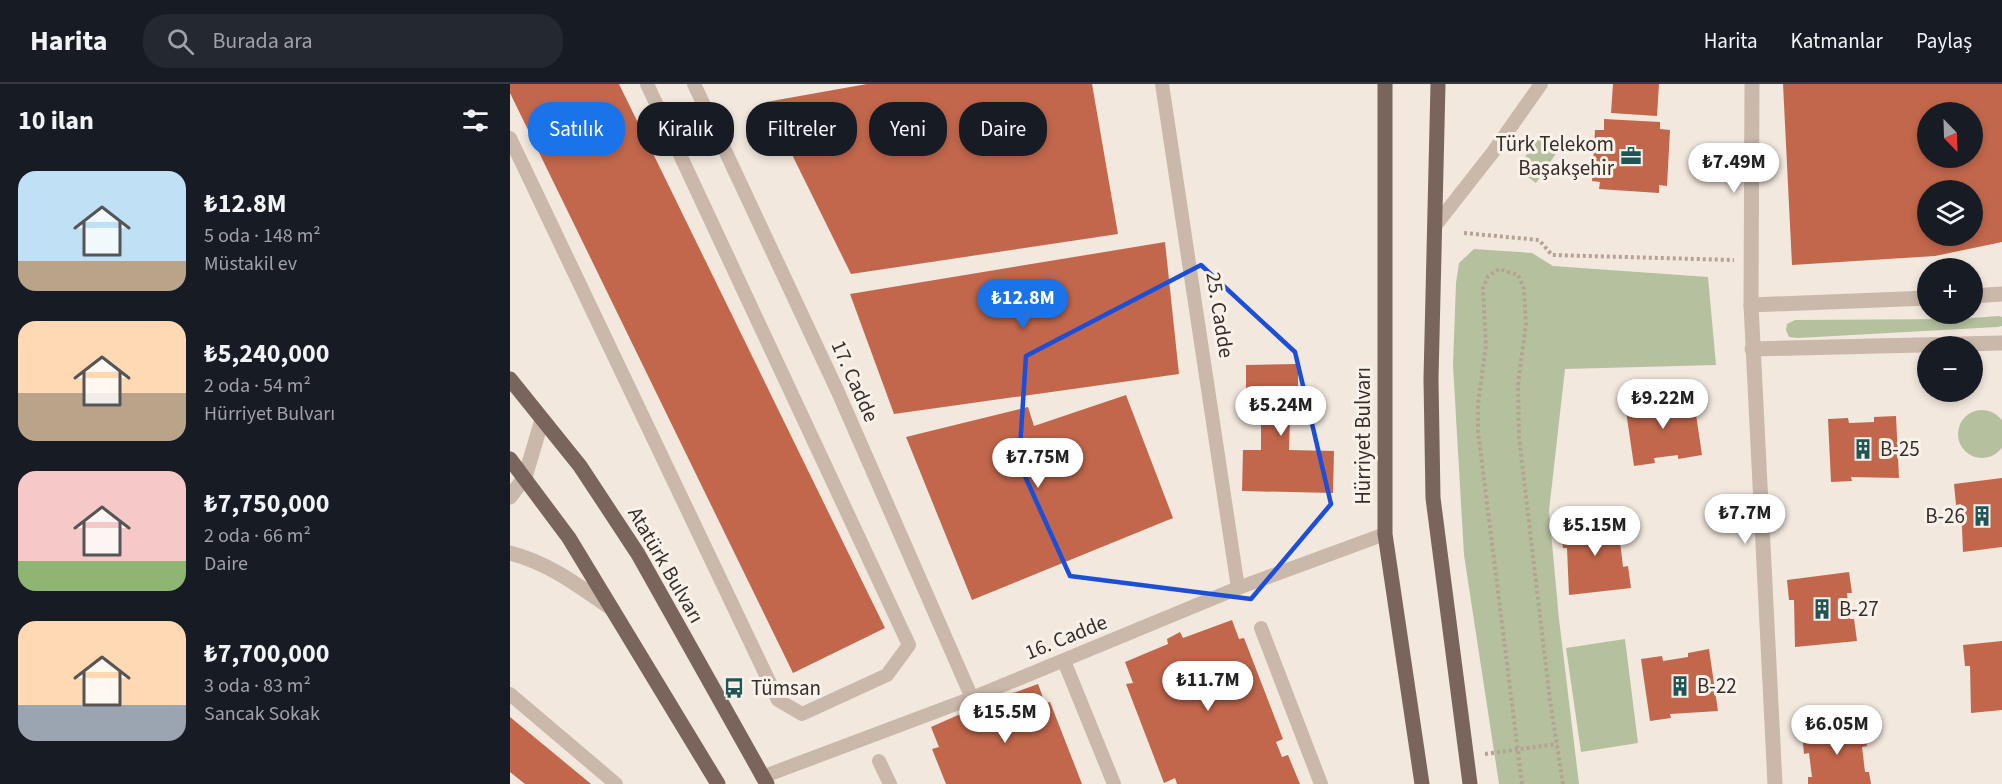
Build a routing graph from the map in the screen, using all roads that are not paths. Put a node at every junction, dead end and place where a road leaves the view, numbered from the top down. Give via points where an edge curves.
1 (647, 84) edge
2 (694, 84) edge
3 (1162, 84) edge
4 (1385, 84) edge
5 (1438, 84) edge
6 (1541, 84) edge
7 (1752, 84) edge
8 (510, 138) edge
9 (1435, 226) junction
10 (2002, 294) edge
11 (1983, 295) edge
12 (1917, 298) edge
13 (1751, 305) junction
14 (2002, 343) edge
15 (1752, 349) junction
16 (510, 379) edge
17 (542, 420) junction
18 (510, 459) edge
19 (525, 477) junction
20 (510, 497) edge
21 (1385, 534) junction
22 (510, 553) edge
23 (1238, 588) junction
24 (616, 611) junction
25 (1261, 628) dead end
26 (1064, 661) junction
27 (510, 694) edge
28 (972, 698) junction
29 (879, 761) dead end
30 (764, 780) edge
31 (616, 784) edge
32 (718, 784) edge
33 (890, 784) edge
34 (1114, 784) edge
35 (1322, 784) edge
36 (1422, 784) edge
37 (1470, 784) edge
38 (1775, 784) edge

1 - 8 lane via 909,645 887,675 801,714 778,700
2 - 28 lane, 17. Cadde via 838,392
3 - 23 lane, 25. Cadde
4 - 21 main road, Hürriyet Bulvarı
5 - 9 main road
6 - 9 lane
7 - 13 street
9 - 37 main road via 1433,498
10 - 11 street
12 - 13 street
13 - 15 street
14 - 15 street
15 - 38 street
16 - 17 main road, Atatürk Bulvarı
17 - 19 street
17 - 30 main road, Atatürk Bulvarı via 580,466 638,554
18 - 19 main road
19 - 20 street
19 - 24 main road
21 - 23 lane, 16. Cadde
21 - 36 main road, Hürriyet Bulvarı
22 - 24 street via 531,558 561,573
23 - 26 lane, 16. Cadde
24 - 32 main road
25 - 35 lane
26 - 28 lane, 16. Cadde
26 - 34 lane
27 - 31 lane
28 - 30 lane, 16. Cadde
29 - 33 lane

